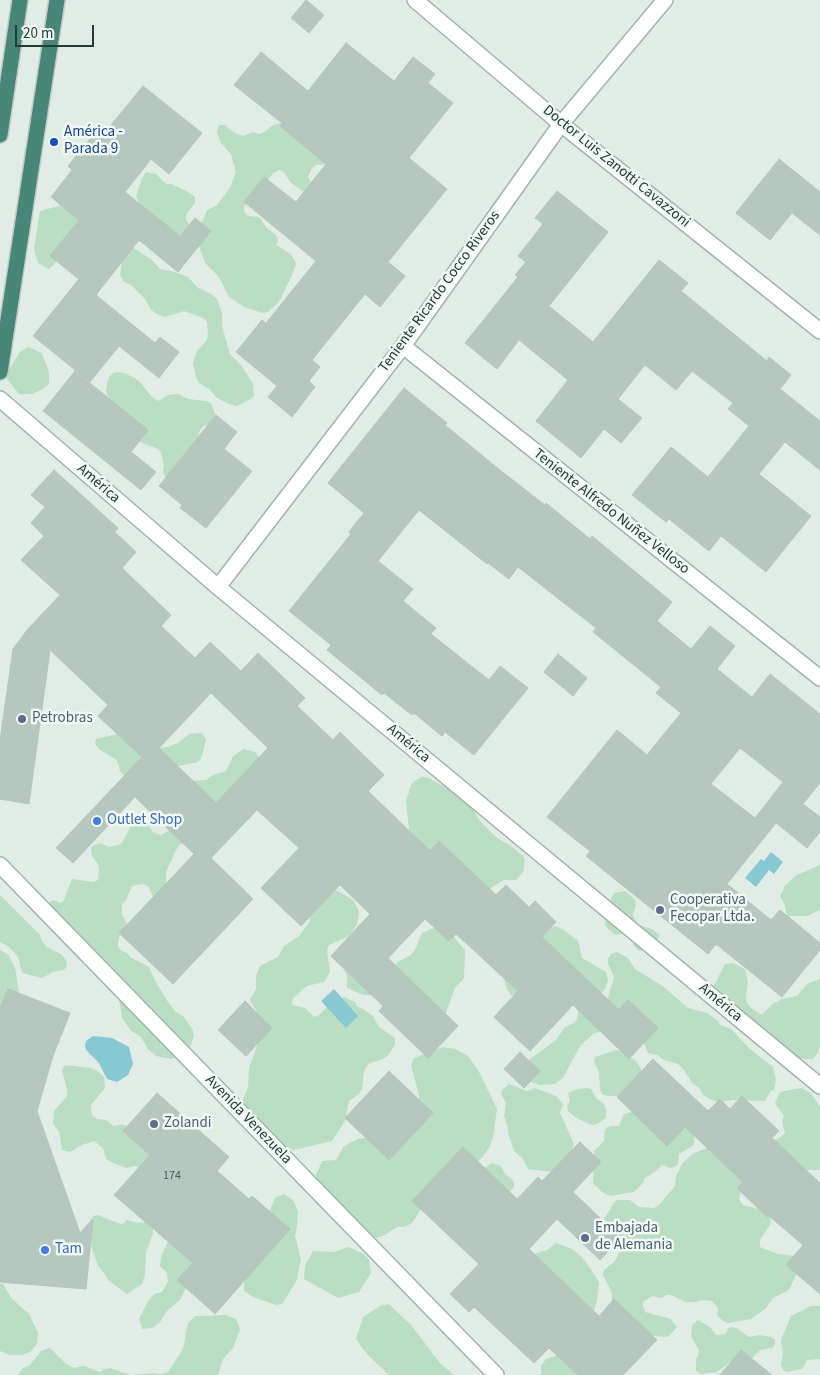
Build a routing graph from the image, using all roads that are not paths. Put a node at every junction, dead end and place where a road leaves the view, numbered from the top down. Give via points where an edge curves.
1 (20, 0) edge
2 (57, 0) edge
3 (415, 0) edge
4 (665, 0) edge
5 (561, 124) junction
6 (0, 135) edge
7 (820, 331) edge
8 (403, 346) junction
9 (0, 372) edge
10 (0, 399) edge
11 (218, 587) junction
12 (820, 678) edge
13 (0, 865) edge
14 (820, 1086) edge
15 (496, 1375) edge

1 - 6 highway
2 - 9 highway
3 - 5 street, Doctor Luis Zanotti Cavazzoni
4 - 5 street, Teniente Ricardo Cocco Riveros
5 - 7 street, Doctor Luis Zanotti Cavazzoni
5 - 8 street, Teniente Ricardo Cocco Riveros
8 - 11 street, Teniente Ricardo Cocco Riveros
8 - 12 street, Teniente Alfredo Nuñez Velloso
10 - 11 street, América
11 - 14 street, América
13 - 15 street, Avenida Venezuela

